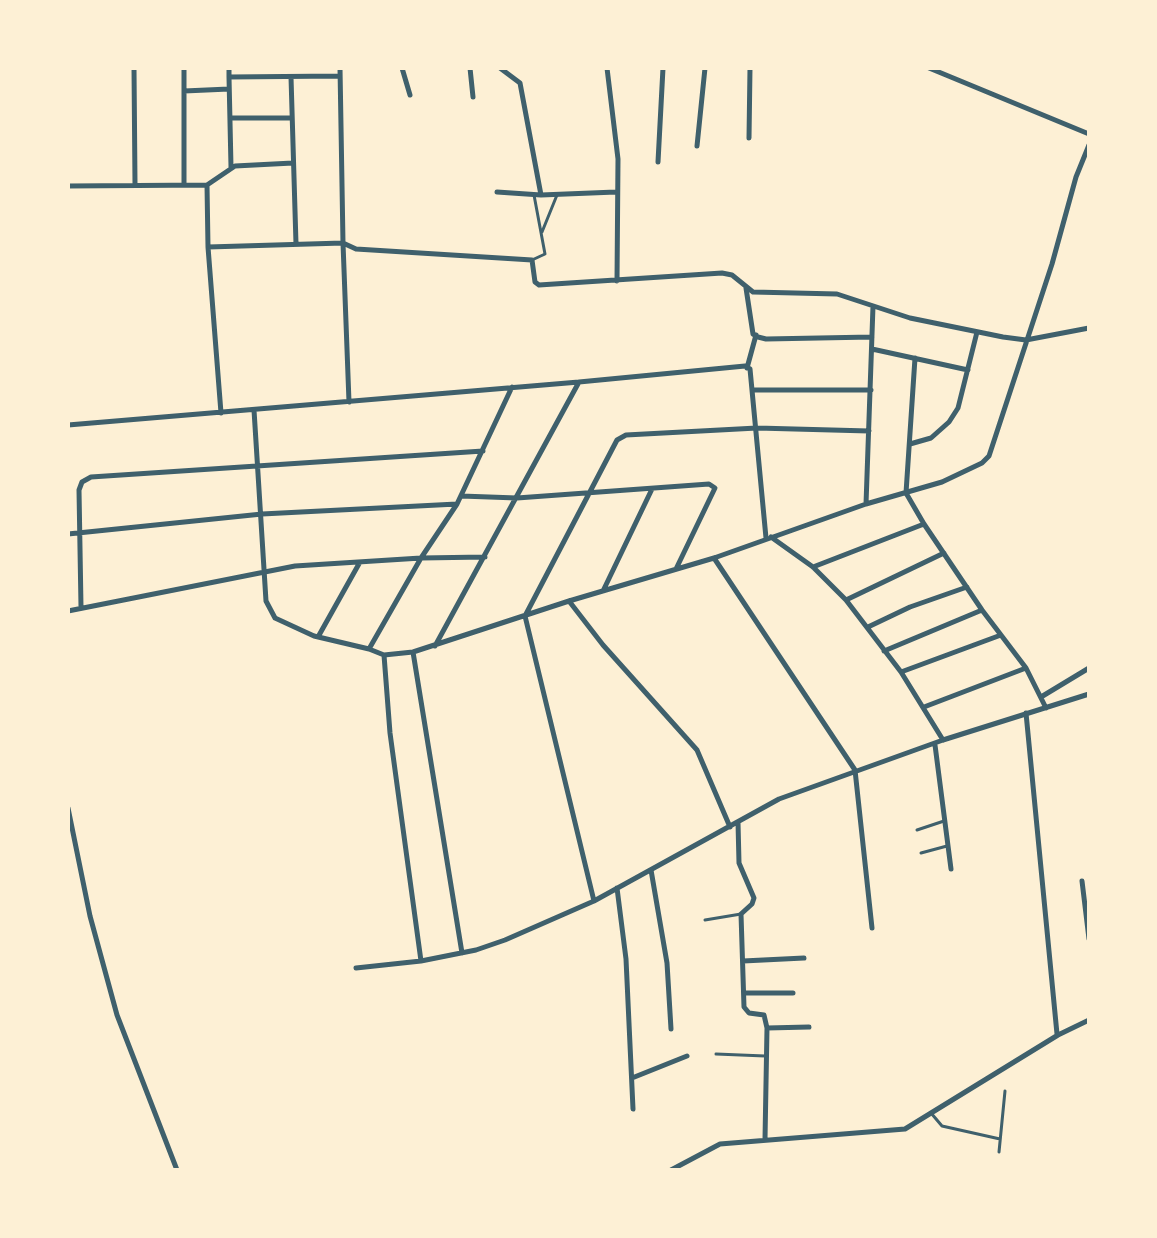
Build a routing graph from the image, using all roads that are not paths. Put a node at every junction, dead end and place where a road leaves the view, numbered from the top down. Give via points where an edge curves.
1 (134, 68) edge
2 (184, 68) edge
3 (229, 68) edge
4 (340, 68) edge
5 (402, 68) edge
6 (470, 68) edge
7 (500, 68) edge
8 (607, 68) edge
9 (663, 68) edge
10 (705, 68) edge
11 (750, 68) edge
12 (929, 68) edge
13 (340, 76) junction
14 (229, 77) junction
15 (291, 77) junction
16 (229, 89) junction
17 (184, 91) junction
18 (410, 95) dead end
19 (473, 97) dead end
20 (231, 118) junction
21 (292, 118) junction
22 (1089, 134) edge
23 (749, 138) dead end
24 (1089, 145) edge
25 (697, 146) dead end
26 (658, 162) dead end
27 (293, 163) junction
28 (231, 167) junction
29 (135, 184) junction
30 (184, 184) junction
31 (207, 185) junction
32 (68, 186) edge
33 (497, 192) dead end
34 (616, 192) junction
35 (538, 195) junction
36 (557, 195) junction
37 (540, 234) junction
38 (343, 243) junction
39 (296, 244) junction
40 (208, 247) junction
41 (532, 260) junction
42 (617, 281) junction
43 (746, 288) junction
44 (873, 306) junction
45 (1089, 328) edge
46 (977, 332) junction
47 (756, 335) junction
48 (872, 337) junction
49 (1026, 340) junction
50 (872, 349) junction
51 (915, 358) junction
52 (747, 368) junction
53 (968, 370) junction
54 (579, 382) junction
55 (512, 387) junction
56 (753, 390) junction
57 (871, 390) junction
58 (349, 402) junction
59 (254, 410) junction
60 (221, 413) junction
61 (68, 425) edge
62 (757, 428) junction
63 (869, 431) junction
64 (910, 444) junction
65 (483, 451) junction
66 (260, 467) junction
67 (653, 488) junction
68 (590, 493) junction
69 (906, 493) junction
70 (461, 496) junction
71 (517, 498) junction
72 (457, 504) junction
73 (866, 504) junction
74 (262, 514) junction
75 (924, 524) junction
76 (79, 533) junction
77 (68, 534) edge
78 (769, 537) junction
79 (944, 553) junction
80 (485, 557) junction
81 (421, 558) junction
82 (714, 558) junction
83 (360, 562) junction
84 (813, 567) junction
85 (675, 569) junction
86 (264, 571) junction
87 (967, 587) junction
88 (603, 591) junction
89 (846, 600) junction
90 (569, 601) junction
91 (81, 607) junction
92 (982, 610) junction
93 (68, 611) edge
94 (525, 616) junction
95 (868, 627) junction
96 (1001, 635) junction
97 (318, 637) junction
98 (435, 646) junction
99 (369, 649) junction
100 (884, 651) junction
101 (413, 652) junction
102 (384, 655) junction
103 (1026, 668) junction
104 (1089, 668) edge
105 (901, 672) junction
106 (1089, 694) edge
107 (1041, 697) junction
108 (924, 707) junction
109 (1046, 708) junction
110 (1026, 713) junction
111 (943, 740) junction
112 (935, 745) junction
113 (855, 770) junction
114 (68, 808) edge
115 (738, 821) junction
116 (944, 821) junction
117 (730, 827) junction
118 (917, 830) dead end
119 (947, 846) junction
120 (921, 853) dead end
121 (951, 869) dead end
122 (651, 870) junction
123 (1082, 881) dead end
124 (617, 888) junction
125 (594, 901) junction
126 (1087, 904) edge
127 (741, 914) junction
128 (705, 920) dead end
129 (872, 928) dead end
130 (1089, 939) edge
131 (462, 953) junction
132 (804, 958) dead end
133 (421, 961) junction
134 (743, 961) junction
135 (356, 968) dead end
136 (744, 993) junction
137 (793, 993) dead end
138 (1089, 1020) edge
139 (809, 1027) dead end
140 (767, 1028) junction
141 (671, 1029) dead end
142 (1058, 1035) junction
143 (716, 1054) dead end
144 (687, 1056) dead end
145 (765, 1056) junction
146 (632, 1078) junction
147 (1005, 1091) dead end
148 (633, 1109) dead end
149 (931, 1113) junction
150 (765, 1139) junction
151 (1000, 1139) junction
152 (999, 1152) dead end
153 (177, 1170) edge
154 (671, 1170) edge

1 - 29 street
2 - 17 street
3 - 14 street
4 - 13 street
5 - 18 street
6 - 19 street
7 - 35 street via 520,83
8 - 34 street via 618,159
9 - 26 street
10 - 25 street
11 - 23 street
12 - 22 street
13 - 15 street
13 - 38 street
14 - 15 street
14 - 16 street
15 - 21 street
16 - 17 street
16 - 20 street
17 - 30 street
20 - 21 street
20 - 28 street
21 - 27 street
24 - 49 street
27 - 28 street
27 - 39 street
28 - 31 street
29 - 30 street
29 - 32 street
30 - 31 street
31 - 40 street
33 - 35 street
34 - 36 street
34 - 42 street
35 - 36 street
35 - 37 lane
36 - 37 lane
37 - 41 lane via 545,254
38 - 39 street
38 - 41 street via 356,249
38 - 58 street
39 - 40 street
40 - 60 street
41 - 42 street via 537,285
42 - 43 street via 722,273
43 - 44 street via 837,294
43 - 47 street
44 - 46 street
44 - 48 street
45 - 49 street
46 - 49 street
46 - 53 street
47 - 48 street
47 - 52 street
48 - 50 street
49 - 69 street via 989,456 952,478
50 - 51 street
50 - 57 street
51 - 53 street
51 - 64 street
52 - 54 street
52 - 56 street
53 - 64 street via 949,422 931,438
54 - 55 street
54 - 71 street
55 - 58 street
55 - 65 street
56 - 57 street
56 - 62 street
57 - 63 street
58 - 59 street
59 - 60 street
59 - 66 street
60 - 61 street
62 - 63 street
62 - 68 street via 626,435 617,440
62 - 78 street
63 - 73 street
64 - 69 street
65 - 66 street
65 - 70 street
66 - 74 street
66 - 76 street via 91,477 79,490
67 - 68 street
67 - 85 street via 715,488
67 - 88 street
68 - 71 street
68 - 94 street
69 - 73 street
69 - 75 street
70 - 71 street
70 - 72 street
71 - 80 street
72 - 74 street
72 - 81 street
73 - 78 street
74 - 76 street
74 - 86 street
75 - 79 street
75 - 84 street
76 - 77 street
76 - 91 street
78 - 82 street
78 - 84 street
79 - 87 street
79 - 89 street
80 - 81 street
80 - 98 street
81 - 83 street
81 - 99 street
82 - 85 street
82 - 113 street
83 - 86 street
83 - 97 street
84 - 89 street
85 - 88 street
86 - 91 street
86 - 97 street via 266,601 275,618
87 - 92 street
87 - 95 street
88 - 90 street
89 - 95 street
90 - 94 street
90 - 117 street via 697,750
91 - 93 street
92 - 96 street
92 - 100 street
94 - 98 street
94 - 125 street
95 - 100 street
96 - 103 street
96 - 105 street
97 - 99 street
98 - 101 street
99 - 102 street
100 - 105 street
101 - 102 street
101 - 131 street
102 - 133 street
103 - 107 street
103 - 108 street
104 - 107 street
105 - 108 street
106 - 109 street
107 - 109 street
108 - 111 street
109 - 110 street
110 - 111 street
110 - 142 street
111 - 112 street
112 - 113 street
112 - 116 street
113 - 115 street
113 - 129 street
114 - 153 street via 117,1015
115 - 117 street
115 - 127 street via 739,863 754,898
116 - 118 lane
116 - 119 street
117 - 122 street
119 - 120 lane
119 - 121 street
122 - 124 street
122 - 141 street via 667,963
123 - 126 street
124 - 125 street
124 - 146 street
125 - 131 street
126 - 130 street
127 - 128 lane
127 - 134 street
131 - 133 street
132 - 134 street
133 - 135 street
134 - 136 street
136 - 137 street
136 - 140 street via 747,1012 764,1015
138 - 142 street
139 - 140 street
140 - 145 street
142 - 149 street
143 - 145 lane
144 - 146 street
145 - 150 street
146 - 148 street
147 - 151 lane
149 - 150 street via 905,1129
149 - 151 lane via 949,1129
150 - 154 street via 720,1144
151 - 152 lane

